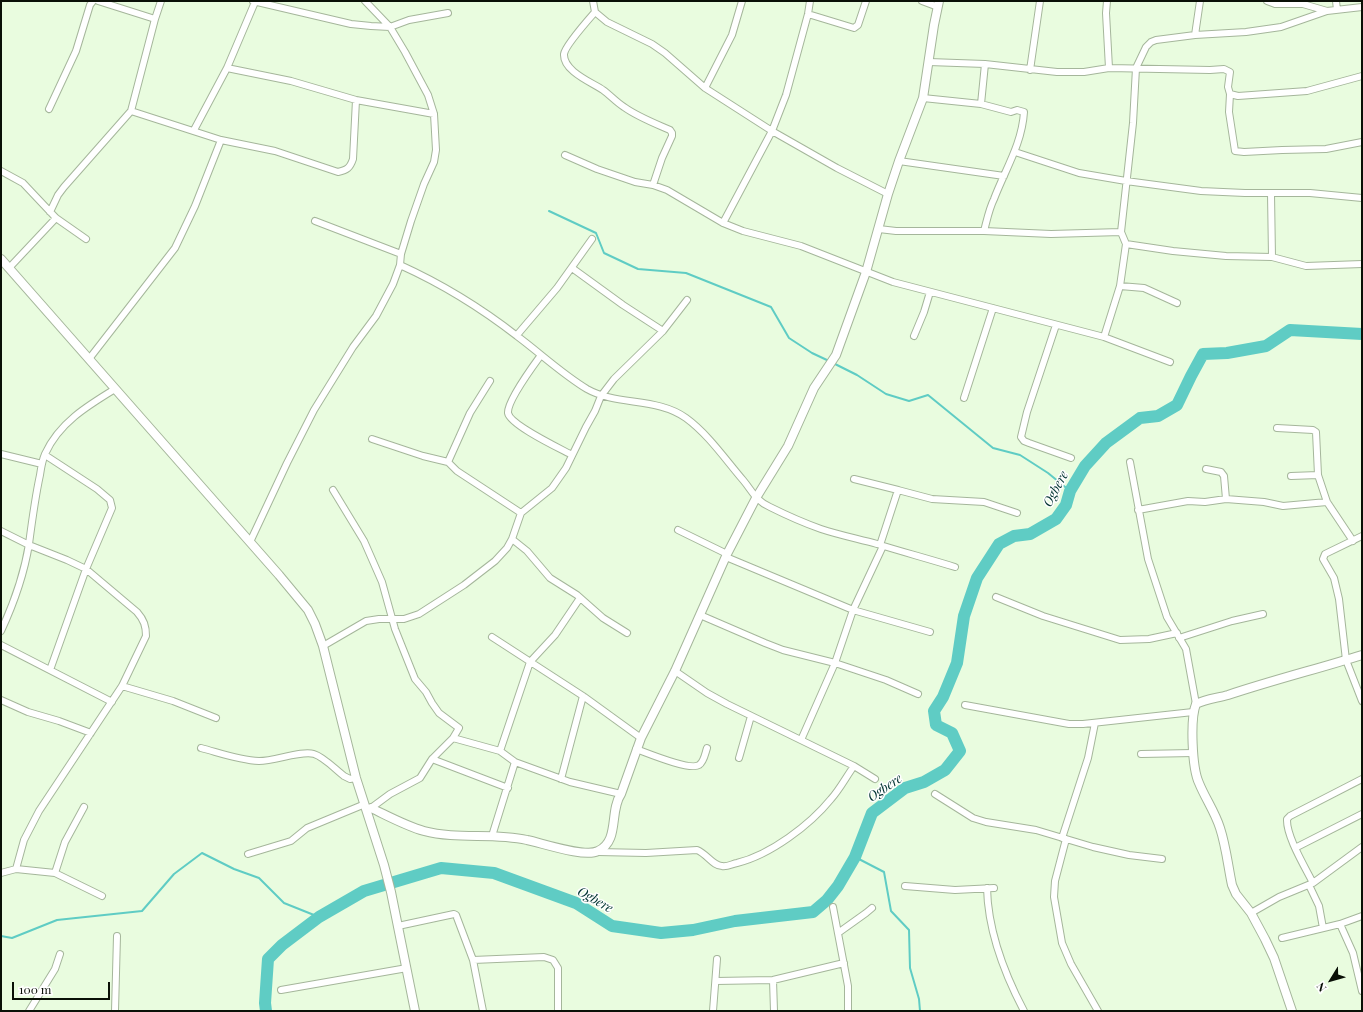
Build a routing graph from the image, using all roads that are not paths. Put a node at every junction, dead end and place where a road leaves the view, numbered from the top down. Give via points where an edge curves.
1 (93, 1) edge
2 (98, 1) edge
3 (162, 1) edge
4 (254, 1) edge
5 (365, 1) edge
6 (592, 1) edge
7 (742, 1) edge
8 (810, 1) edge
9 (866, 1) edge
10 (922, 1) edge
11 (1040, 1) edge
12 (1107, 1) edge
13 (1200, 1) edge
14 (1267, 1) edge
15 (1336, 1) edge
16 (939, 4) edge
17 (1362, 7) edge
18 (1337, 10) junction
19 (1327, 11) junction
20 (594, 12) junction
21 (448, 13) dead end
22 (808, 14) junction
23 (155, 19) junction
24 (390, 27) junction
25 (1195, 35) junction
26 (929, 62) junction
27 (985, 64) junction
28 (227, 68) junction
29 (1109, 68) junction
30 (1136, 68) junction
31 (1030, 70) junction
32 (1362, 76) edge
33 (706, 88) junction
34 (1230, 94) junction
35 (923, 98) junction
36 (356, 100) junction
37 (981, 104) junction
38 (49, 109) dead end
39 (131, 111) junction
40 (434, 114) junction
41 (194, 130) junction
42 (772, 131) junction
43 (221, 140) junction
44 (1362, 142) edge
45 (1015, 152) junction
46 (564, 155) dead end
47 (899, 161) junction
48 (1, 171) edge
49 (1004, 176) junction
50 (1126, 181) junction
51 (653, 185) junction
52 (888, 194) junction
53 (1271, 194) junction
54 (1362, 198) edge
55 (50, 212) junction
56 (56, 218) junction
57 (316, 221) dead end
58 (723, 222) junction
59 (879, 229) junction
60 (984, 231) junction
61 (1121, 232) junction
62 (86, 239) dead end
63 (592, 239) dead end
64 (1126, 244) junction
65 (401, 254) junction
66 (1272, 257) junction
67 (1, 259) edge
68 (1362, 264) edge
69 (400, 265) junction
70 (9, 268) junction
71 (572, 268) junction
72 (866, 272) junction
73 (1120, 286) junction
74 (930, 292) junction
75 (687, 300) dead end
76 (1177, 302) dead end
77 (993, 308) junction
78 (1056, 325) junction
79 (663, 331) junction
80 (517, 335) junction
81 (914, 336) dead end
82 (1104, 337) junction
83 (541, 355) junction
84 (89, 359) junction
85 (1170, 362) dead end
86 (490, 381) dead end
87 (115, 389) junction
88 (601, 396) junction
89 (964, 398) dead end
90 (1277, 428) dead end
91 (372, 439) dead end
92 (1, 454) edge
93 (45, 454) junction
94 (572, 455) junction
95 (1071, 458) dead end
96 (448, 462) junction
97 (1130, 462) dead end
98 (42, 464) junction
99 (1206, 468) dead end
100 (1318, 475) junction
101 (1291, 476) dead end
102 (854, 479) dead end
103 (333, 490) dead end
104 (898, 490) junction
105 (756, 498) junction
106 (1226, 499) junction
107 (1327, 502) junction
108 (1138, 510) junction
109 (520, 513) junction
110 (1017, 513) dead end
111 (678, 530) dead end
112 (1, 531) edge
113 (1362, 536) edge
114 (512, 539) junction
115 (1352, 540) junction
116 (250, 542) junction
117 (29, 545) junction
118 (881, 546) junction
119 (726, 555) junction
120 (955, 567) dead end
121 (86, 569) junction
122 (996, 597) dead end
123 (580, 598) junction
124 (853, 610) junction
125 (1263, 614) dead end
126 (700, 615) junction
127 (392, 619) junction
128 (1, 631) edge
129 (930, 632) dead end
130 (627, 634) dead end
131 (1178, 636) junction
132 (492, 637) dead end
133 (1, 645) edge
134 (323, 646) junction
135 (1362, 655) edge
136 (1346, 660) junction
137 (530, 662) junction
138 (835, 663) junction
139 (50, 670) junction
140 (675, 671) junction
141 (122, 686) junction
142 (918, 694) dead end
143 (583, 696) junction
144 (1, 700) edge
145 (1362, 701) edge
146 (112, 702) junction
147 (965, 705) dead end
148 (1194, 708) junction
149 (751, 716) junction
150 (216, 718) dead end
151 (1095, 723) junction
152 (91, 733) junction
153 (453, 738) junction
154 (640, 738) junction
155 (801, 740) junction
156 (201, 748) dead end
157 (707, 748) dead end
158 (636, 749) junction
159 (500, 751) junction
160 (1193, 753) junction
161 (1141, 754) dead end
162 (739, 758) dead end
163 (432, 759) junction
164 (516, 762) junction
165 (854, 766) junction
166 (356, 778) junction
167 (561, 779) junction
168 (875, 779) dead end
169 (1362, 779) edge
170 (508, 788) junction
171 (621, 794) junction
172 (935, 794) dead end
173 (84, 806) dead end
174 (367, 807) junction
175 (1362, 814) edge
176 (492, 836) junction
177 (1064, 838) junction
178 (1362, 847) edge
179 (1295, 848) junction
180 (598, 852) junction
181 (248, 854) dead end
182 (1162, 859) dead end
183 (16, 868) junction
184 (1, 873) edge
185 (55, 873) junction
186 (1311, 884) junction
187 (905, 886) dead end
188 (987, 888) junction
189 (994, 888) dead end
190 (102, 896) dead end
191 (833, 907) dead end
192 (872, 908) dead end
193 (1251, 913) junction
194 (1362, 916) edge
195 (1340, 924) junction
196 (398, 926) junction
197 (1323, 928) junction
198 (838, 932) junction
199 (117, 936) dead end
200 (1282, 938) dead end
201 (60, 954) dead end
202 (717, 959) dead end
203 (473, 960) junction
204 (844, 963) junction
205 (406, 968) junction
206 (1360, 969) edge
207 (773, 980) junction
208 (716, 981) junction
209 (281, 990) dead end
210 (1362, 991) edge
211 (29, 1011) edge
212 (115, 1011) edge
213 (415, 1011) edge
214 (484, 1011) edge
215 (558, 1011) edge
216 (713, 1011) edge
217 (774, 1011) edge
218 (848, 1011) edge
219 (1024, 1011) edge
220 (1098, 1011) edge
221 (1292, 1011) edge

1 - 38 street via 76,51
2 - 23 street
3 - 23 street
4 - 24 street via 351,24
4 - 28 street
5 - 24 street
6 - 20 street
7 - 33 street via 732,35
8 - 22 street
9 - 22 street via 859,22 854,28
10 - 16 street
11 - 31 street
12 - 29 street
13 - 25 street
14 - 19 street via 1275,4 1303,4
15 - 18 street
16 - 26 street
17 - 18 street
18 - 19 street
19 - 25 street via 1281,27
20 - 33 street via 607,22 652,44
20 - 51 street via 567,47 564,54 566,62 572,71 602,89 622,107 670,130 672,136
21 - 24 street via 409,20
22 - 42 street via 786,95
23 - 39 street
24 - 40 street via 428,95
25 - 30 street via 1154,40 1146,47
26 - 27 street
26 - 35 street
27 - 31 street
27 - 37 street
28 - 36 street via 291,81
28 - 41 street
29 - 30 street
29 - 31 street via 1084,72
30 - 34 street via 1224,69 1230,72
30 - 50 street
32 - 34 street via 1307,91 1238,96
33 - 42 street
34 - 44 street via 1229,112 1235,151 1326,149
35 - 37 street
35 - 47 street
36 - 40 street
36 - 43 street via 353,159 347,170 338,172 275,151
37 - 45 street via 1011,112 1024,112
39 - 41 street
39 - 55 street via 64,187
40 - 65 street via 434,162
41 - 43 street
42 - 52 street
42 - 58 street
43 - 84 street via 175,248
45 - 49 street
45 - 50 street via 1079,173
46 - 51 street via 597,169
47 - 49 street
47 - 52 street
48 - 55 street via 23,183
49 - 60 street via 993,200
50 - 53 street via 1201,191
50 - 61 street
51 - 58 street via 667,190
52 - 59 street
53 - 54 street via 1310,193
53 - 66 street
55 - 56 street
56 - 62 street
56 - 70 street
57 - 65 street
58 - 72 street via 743,231 801,246
59 - 60 street
59 - 72 street
60 - 61 street via 1051,234
61 - 64 street
63 - 71 street
64 - 66 street via 1226,256
64 - 73 street
65 - 69 street
66 - 68 street via 1306,266
67 - 70 street
69 - 80 street via 447,288
69 - 116 street via 376,316 353,347 314,410
70 - 84 street
71 - 79 street via 623,306
71 - 80 street
72 - 74 street
72 - 105 street via 836,355 814,388 788,446
73 - 76 street via 1144,288
73 - 82 street
74 - 77 street
74 - 81 street
75 - 79 street
77 - 78 street
77 - 89 street
78 - 82 street
78 - 95 street via 1021,437 1029,444
79 - 88 street via 614,379
80 - 83 street
82 - 85 street
83 - 88 street via 574,381
83 - 94 street via 519,388 510,406 509,416 540,438
84 - 87 street
86 - 96 street via 470,413
87 - 93 street via 85,407 70,420 55,437
87 - 116 street
88 - 94 street
88 - 105 street via 646,403 672,410 685,418 698,428
90 - 100 street via 1316,432
91 - 96 street
92 - 98 street
93 - 98 street
93 - 121 street via 98,489 110,500 112,508
94 - 109 street via 552,488
96 - 109 street via 457,471
97 - 108 street
98 - 117 street
99 - 106 street via 1221,472 1224,476
100 - 101 street
100 - 107 street
102 - 104 street
103 - 127 street via 364,541 382,582
104 - 110 street via 932,499 984,502
104 - 118 street
105 - 118 street via 769,507 820,529
105 - 119 street
106 - 107 street via 1283,506
106 - 108 street via 1188,501
107 - 115 street
108 - 131 street via 1148,559 1167,617
109 - 114 street
111 - 119 street
112 - 117 street
113 - 115 street
114 - 123 street via 527,551 550,578
114 - 127 street via 495,561 464,585 419,614 404,619
115 - 136 street via 1325,554 1323,559 1334,578
116 - 134 street via 308,610
117 - 121 street
117 - 128 street via 20,584
118 - 120 street
118 - 124 street
119 - 124 street
119 - 126 street
121 - 139 street
121 - 141 street via 137,612 146,628 146,636
122 - 131 street via 1043,616 1120,640
123 - 130 street
123 - 137 street via 555,635
124 - 129 street
124 - 138 street
125 - 131 street
126 - 138 street via 783,650
126 - 140 street
127 - 134 street via 366,621
127 - 153 street via 415,679 440,712 459,728
131 - 148 street via 1186,648
132 - 137 street
133 - 139 street
134 - 166 street
135 - 136 street
136 - 145 street
136 - 148 street via 1263,683
137 - 143 street
137 - 159 street
138 - 142 street
138 - 155 street
139 - 146 street
140 - 149 street via 707,693
140 - 154 street
141 - 146 street
141 - 150 street via 173,701
143 - 154 street
143 - 167 street
144 - 152 street
146 - 152 street
147 - 151 street via 1069,724
148 - 151 street
148 - 160 street
149 - 155 street
149 - 162 street
151 - 177 street via 1088,758
152 - 183 street via 39,811 24,840
153 - 159 street
153 - 163 street
154 - 158 street
155 - 165 street
156 - 166 street via 241,759 259,760 314,754 344,776
157 - 158 street via 703,760 699,765 693,766
158 - 171 street
159 - 164 street
160 - 161 street
160 - 193 street via 1198,782 1220,829 1232,885
163 - 170 street
163 - 174 street via 420,778
164 - 167 street
164 - 170 street
165 - 168 street
165 - 180 street via 832,799 797,831 776,846 744,861 719,866 697,850
166 - 174 street
167 - 171 street
169 - 179 street via 1287,819
170 - 176 street
171 - 180 street via 617,800 612,834
172 - 177 street via 969,815 986,822 1028,828
173 - 185 street via 65,842
174 - 176 street via 424,831 460,836
174 - 181 street via 306,828 291,841
174 - 196 street via 384,864
175 - 179 street
176 - 180 street via 524,839 584,853
177 - 182 street via 1129,855
177 - 220 street via 1054,897 1062,943
178 - 186 street
179 - 186 street
183 - 184 street
183 - 185 street
185 - 190 street
186 - 193 street via 1279,897
186 - 197 street
187 - 188 street via 955,890
188 - 189 street
188 - 219 street via 995,943 1007,977
191 - 198 street
192 - 198 street
193 - 221 street via 1274,958
194 - 195 street
195 - 197 street
195 - 206 street
196 - 203 street via 456,914
196 - 205 street
197 - 200 street
198 - 204 street
199 - 212 street
201 - 211 street via 55,969
202 - 208 street
203 - 214 street
203 - 215 street via 544,956 553,960 558,968
204 - 207 street
204 - 218 street via 848,986
205 - 209 street
205 - 213 street
206 - 210 street
207 - 208 street
207 - 217 street
208 - 216 street

